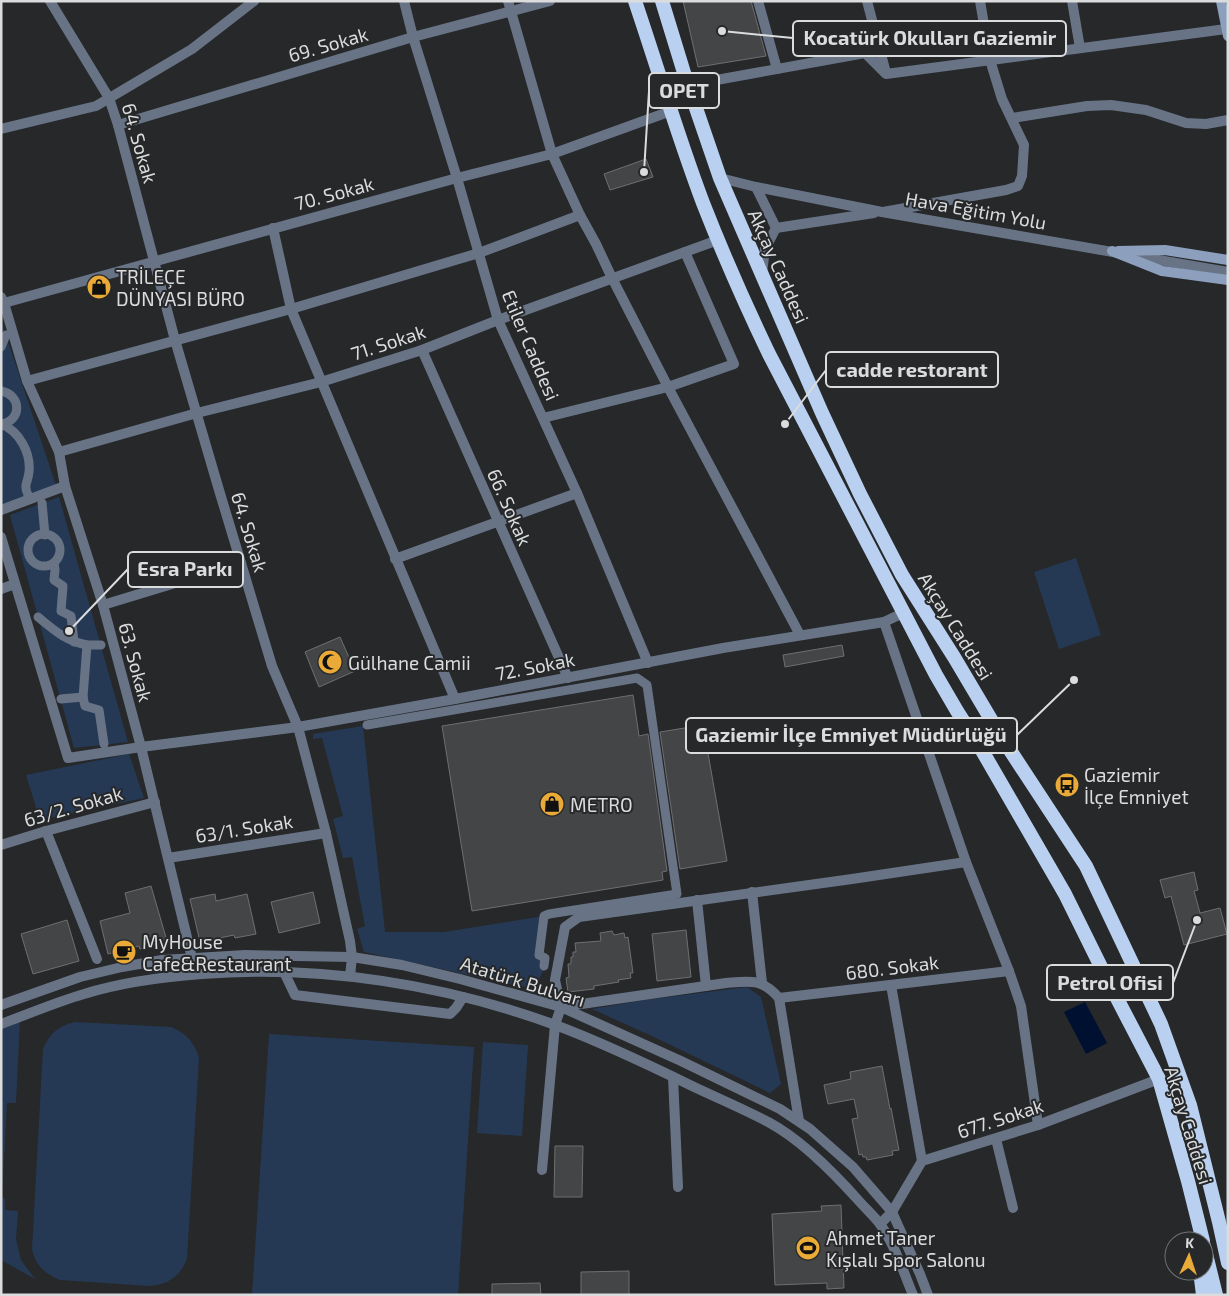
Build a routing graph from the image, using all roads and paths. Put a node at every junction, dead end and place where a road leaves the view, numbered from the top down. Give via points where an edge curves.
1 (50, 1) edge
2 (254, 1) edge
3 (404, 1) edge
4 (550, 1) edge
5 (635, 1) edge
6 (662, 1) edge
7 (758, 1) edge
8 (867, 1) edge
9 (980, 1) edge
10 (1072, 1) edge
11 (1221, 1) edge
12 (510, 6) edge
13 (1227, 32) edge
14 (413, 37) junction
15 (1080, 48) junction
16 (990, 60) junction
17 (777, 70) junction
18 (886, 74) junction
19 (688, 85) junction
20 (108, 98) junction
21 (671, 111) junction
22 (1012, 118) junction
23 (1228, 120) edge
24 (118, 125) junction
25 (1, 129) edge
26 (552, 154) junction
27 (457, 178) junction
28 (720, 178) junction
29 (756, 187) junction
30 (882, 212) junction
31 (580, 215) junction
32 (273, 228) junction
33 (776, 228) junction
34 (718, 240) junction
35 (1112, 251) junction
36 (685, 252) junction
37 (478, 253) junction
38 (1228, 260) edge
39 (154, 261) junction
40 (762, 273) junction
41 (1226, 274) edge
42 (612, 278) junction
43 (3, 300) edge
44 (291, 309) junction
45 (498, 320) junction
46 (6, 335) dead end
47 (175, 340) junction
48 (1, 347) edge
49 (422, 350) junction
50 (27, 381) junction
51 (321, 382) junction
52 (668, 387) junction
53 (1, 391) edge
54 (197, 413) junction
55 (543, 418) junction
56 (1, 424) edge
57 (59, 452) junction
58 (65, 486) junction
59 (577, 493) junction
60 (28, 495) dead end
61 (42, 503) dead end
62 (1, 510) edge
63 (498, 522) junction
64 (46, 535) junction
65 (1, 537) edge
66 (395, 559) junction
67 (54, 563) junction
68 (241, 563) junction
69 (16, 584) junction
70 (1, 589) edge
71 (103, 604) junction
72 (903, 612) junction
73 (38, 617) dead end
74 (884, 622) junction
75 (800, 636) junction
76 (74, 642) junction
77 (88, 645) junction
78 (101, 645) dead end
79 (648, 664) junction
80 (568, 678) junction
81 (83, 697) junction
82 (61, 699) dead end
83 (455, 700) junction
84 (367, 725) dead end
85 (298, 727) junction
86 (104, 744) dead end
87 (141, 747) junction
88 (155, 802) junction
89 (46, 831) junction
90 (326, 832) junction
91 (1, 845) edge
92 (168, 858) junction
93 (966, 862) junction
94 (752, 892) junction
95 (697, 900) junction
96 (352, 957) junction
97 (192, 958) junction
98 (97, 959) dead end
99 (544, 966) dead end
100 (1009, 970) junction
101 (284, 972) junction
102 (350, 976) junction
103 (762, 983) junction
104 (891, 985) junction
105 (706, 986) junction
106 (463, 997) junction
107 (779, 998) junction
108 (1, 1005) edge
109 (561, 1007) junction
110 (1, 1024) edge
111 (554, 1025) junction
112 (673, 1077) junction
113 (1159, 1079) junction
114 (799, 1121) junction
115 (1038, 1125) junction
116 (996, 1139) junction
117 (922, 1161) junction
118 (542, 1170) dead end
119 (1208, 1178) junction
120 (1188, 1181) junction
121 (678, 1187) dead end
122 (1013, 1208) dead end
123 (892, 1212) junction
124 (1228, 1214) edge
125 (880, 1224) junction
126 (1195, 1231) edge
127 (1200, 1231) edge
128 (1228, 1263) edge
129 (1201, 1281) edge
130 (1213, 1281) edge
131 (913, 1295) edge
132 (928, 1295) edge
133 (1203, 1295) edge
134 (1216, 1295) edge

1 - 20 street, 64. Sokak
2 - 20 street via 192,49
3 - 14 street, Etiler Caddesi
4 - 12 street, 69. Sokak
5 - 21 highway, Akçay Caddesi
6 - 19 highway, Akçay Caddesi
7 - 17 street
8 - 18 street
9 - 16 street
10 - 15 street
11 - 13 main road
12 - 14 street, 69. Sokak
12 - 26 street
13 - 15 street
14 - 24 street, 69. Sokak
14 - 27 street, Etiler Caddesi
15 - 16 street
16 - 18 street
16 - 22 street
17 - 18 street via 865,54
17 - 19 street
19 - 28 highway, Akçay Caddesi
20 - 24 street, 64. Sokak
20 - 25 street via 96,106
21 - 26 street, 70. Sokak
21 - 34 highway, Akçay Caddesi
22 - 23 street via 1111,105 1146,110 1186,122 1206,124
22 - 30 street via 1024,145 1022,176 1018,186
24 - 39 street, 64. Sokak
26 - 27 street, 70. Sokak
26 - 31 street
27 - 32 street, 70. Sokak
27 - 37 street, Etiler Caddesi
28 - 29 street, Hava Eğitim Yolu
28 - 40 highway, Akçay Caddesi
29 - 30 street, Hava Eğitim Yolu
29 - 33 street
30 - 33 street
30 - 35 street, Hava Eğitim Yolu
31 - 37 street
31 - 42 street
32 - 39 street, 70. Sokak
32 - 44 street
33 - 40 street via 765,249
34 - 36 street, 71. Sokak
34 - 72 highway, Akçay Caddesi via 769,354
35 - 38 main road via 1165,250
35 - 41 main road via 1162,271
36 - 42 street, 71. Sokak
36 - 52 street via 734,364
37 - 44 street
37 - 45 street, Etiler Caddesi
39 - 43 street, 70. Sokak
39 - 47 street, 64. Sokak
40 - 119 highway, Akçay Caddesi via 818,404 902,576 1086,866 1161,1024 1190,1105
42 - 45 street, 71. Sokak
42 - 52 street
43 - 50 street, 63. Sokak
44 - 47 street
44 - 51 street
45 - 49 street, 71. Sokak
45 - 55 street, Etiler Caddesi
46 - 48 street
47 - 50 street
47 - 54 street, 64. Sokak
49 - 51 street, 71. Sokak
49 - 63 street, 66. Sokak
50 - 57 street, 63. Sokak
51 - 54 street, 71. Sokak
51 - 66 street
52 - 55 street
52 - 75 street
53 - 56 street via 9,393 17,407 14,418
54 - 57 street, 71. Sokak
54 - 68 street, 64. Sokak
55 - 59 street, Etiler Caddesi
56 - 60 street via 21,440 28,455 29,473 25,488
57 - 58 street, 63. Sokak
58 - 62 street
58 - 71 street, 63. Sokak
59 - 63 street
59 - 79 street, Etiler Caddesi
61 - 64 street
63 - 66 street
63 - 80 street, 66. Sokak
64 - 67 street via 55,539 60,549
64 - 67 street via 32,540 29,554 38,565
65 - 69 street
66 - 83 street
67 - 76 street via 54,580 63,586 61,611 71,616
68 - 71 street
68 - 85 street, 64. Sokak via 272,666
69 - 70 street
69 - 87 street via 68,758
71 - 87 street, 63. Sokak
72 - 74 street, 72. Sokak
72 - 113 highway, Akçay Caddesi via 956,711 1065,894
73 - 76 street via 57,634
74 - 75 street, 72. Sokak
74 - 93 street
75 - 79 street, 72. Sokak
76 - 77 street
77 - 78 street
77 - 81 street
79 - 80 street, 72. Sokak
80 - 83 street, 72. Sokak
81 - 82 street
81 - 86 street via 85,706 99,710
83 - 85 street, 72. Sokak
84 - 99 street via 637,678 647,685 677,894 544,916 539,955 545,958
85 - 87 street, 72. Sokak
85 - 90 street, 64. Sokak
87 - 88 street, 63. Sokak
88 - 89 street, 63/2. Sokak
88 - 92 street, 63. Sokak
89 - 91 street, 63/2. Sokak
89 - 98 street
90 - 92 street, 63/1. Sokak
90 - 96 street, 64. Sokak
92 - 97 street, 63. Sokak
93 - 94 street
93 - 100 street
94 - 95 street
94 - 103 street
95 - 105 street
95 - 109 street via 579,916 565,927 555,980
96 - 97 street, Atatürk Bulvarı via 245,955
96 - 102 street, 64. Sokak
96 - 109 street, Atatürk Bulvarı via 460,978
97 - 108 street, Atatürk Bulvarı via 162,960 80,976
100 - 104 street, 680. Sokak
100 - 115 street via 1021,1006
101 - 102 street, Atatürk Bulvarı
101 - 106 street via 295,995 450,1014
101 - 110 street, Atatürk Bulvarı via 150,979 85,994
102 - 106 street, Atatürk Bulvarı
103 - 105 street via 749,981
103 - 107 street
104 - 107 street, 680. Sokak
104 - 117 street
105 - 109 street
106 - 111 street, Atatürk Bulvarı
107 - 114 street
109 - 111 street
109 - 114 street, Atatürk Bulvarı via 681,1061
111 - 112 street, Atatürk Bulvarı
111 - 118 street
112 - 121 street
112 - 125 street, Atatürk Bulvarı via 772,1124 799,1143 841,1180
113 - 115 street, 677. Sokak
113 - 120 highway, Akçay Caddesi
114 - 123 street, Atatürk Bulvarı via 853,1167
115 - 116 street, 677. Sokak
116 - 117 street, 677. Sokak
116 - 122 street
117 - 123 street
119 - 124 highway
119 - 128 highway, Akçay Caddesi
120 - 126 highway
120 - 127 highway, Akçay Caddesi
123 - 125 street
123 - 132 street, Atatürk Bulvarı
125 - 131 street, Atatürk Bulvarı
129 - 133 highway
130 - 134 highway

